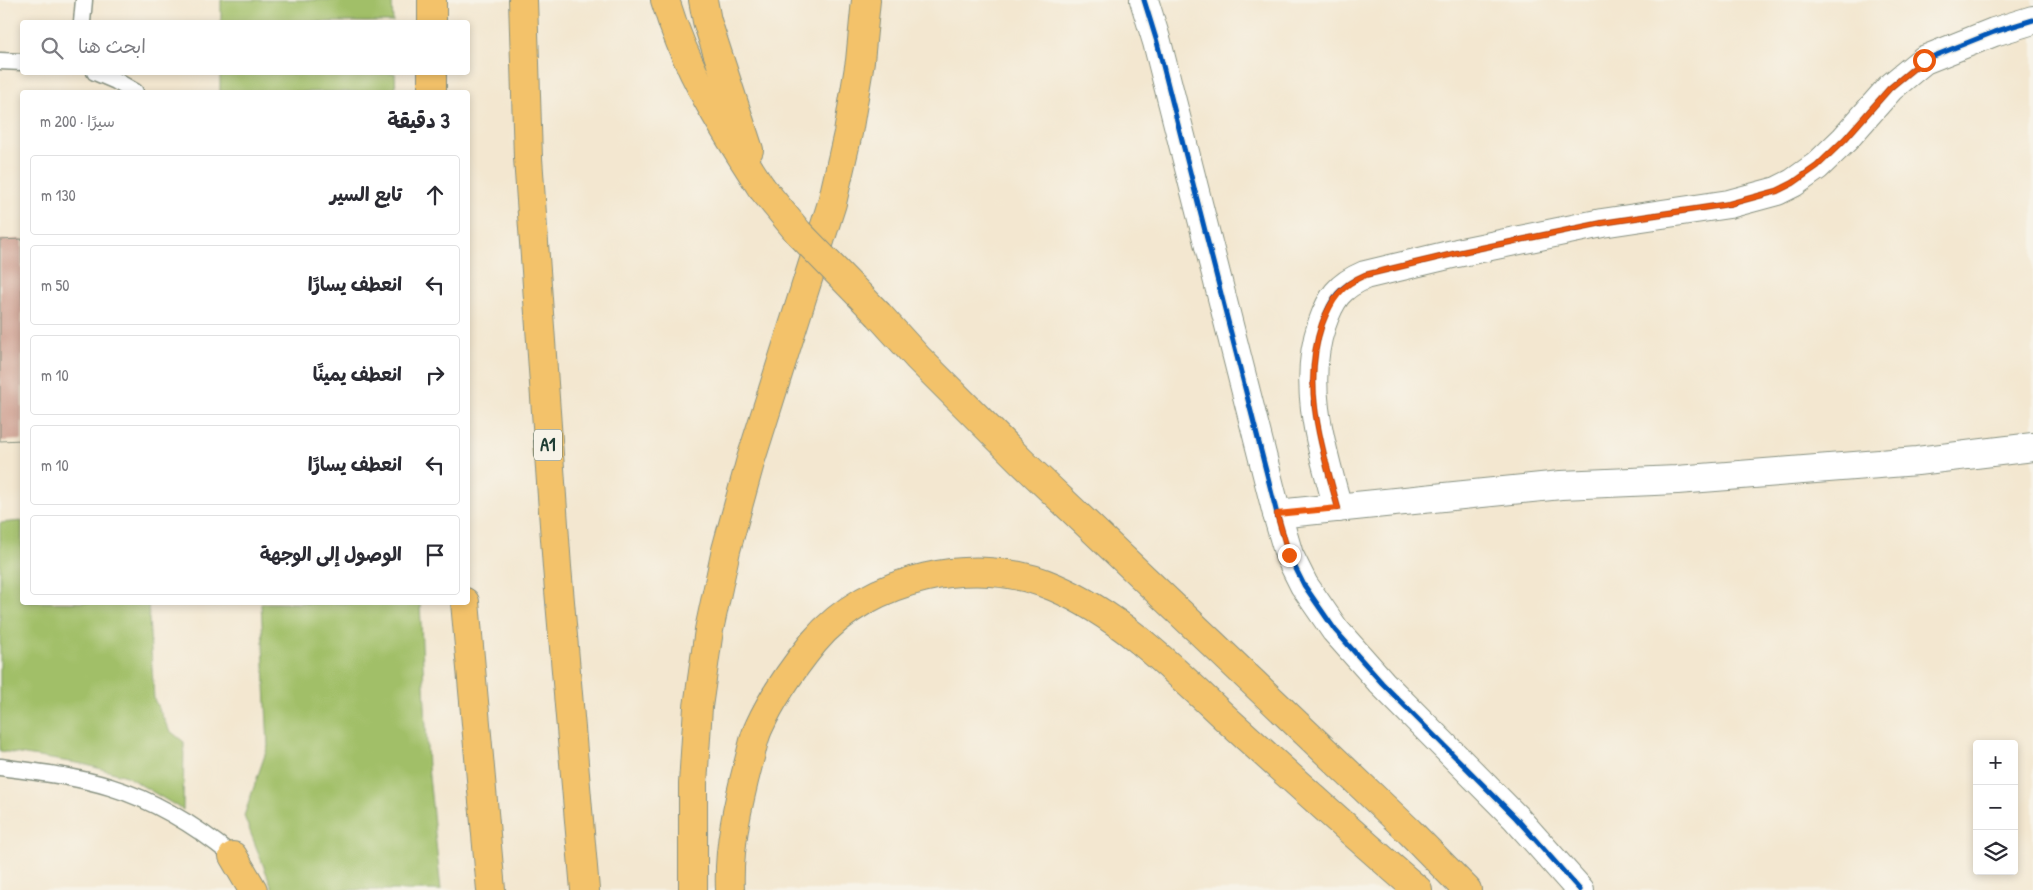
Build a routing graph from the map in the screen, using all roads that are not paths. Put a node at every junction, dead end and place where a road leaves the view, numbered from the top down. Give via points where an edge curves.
1 (84, 0) edge
2 (432, 0) edge
3 (523, 0) edge
4 (665, 0) edge
5 (703, 0) edge
6 (866, 0) edge
7 (1144, 0) edge
8 (82, 20) edge
9 (432, 20) edge
10 (2033, 20) edge
11 (0, 61) edge
12 (20, 62) edge
13 (102, 75) edge
14 (432, 75) edge
15 (132, 90) edge
16 (432, 90) edge
17 (762, 187) junction
18 (2033, 447) edge
19 (1338, 508) junction
20 (1277, 514) junction
21 (465, 605) edge
22 (0, 767) edge
23 (1342, 824) junction
24 (234, 856) joint
25 (253, 890) edge
26 (491, 890) edge
27 (585, 890) edge
28 (693, 890) edge
29 (730, 890) edge
30 (1391, 890) edge
31 (1418, 890) edge
32 (1467, 890) edge
33 (1580, 890) edge

1 - 8 lane
2 - 9 highway
3 - 27 highway, A1 via 528,158 556,557
4 - 17 highway via 696,80 725,132
5 - 17 highway via 706,21
6 - 28 highway via 848,133 832,203 752,459 726,550 709,630 698,707 693,784
7 - 20 street
10 - 19 street via 1924,60 1890,88 1817,166 1777,191 1729,204 1602,223 1457,253 1353,280 1332,300 1320,330 1313,372 1316,420
11 - 12 lane
13 - 15 lane
14 - 16 highway
17 - 32 highway, bridge via 798,232 1022,462
18 - 19 street via 1917,461 1678,480 1561,485
19 - 20 street
20 - 33 street via 1289,555 1304,585 1335,630 1388,690 1516,818
21 - 26 highway
22 - 24 lane via 75,778 143,799 206,834
23 - 29 highway via 1146,644 1092,606 1053,586 1016,575 971,571 897,585 864,602 826,628 790,672 758,728 741,792 729,865
23 - 30 highway
23 - 31 highway
24 - 25 highway

